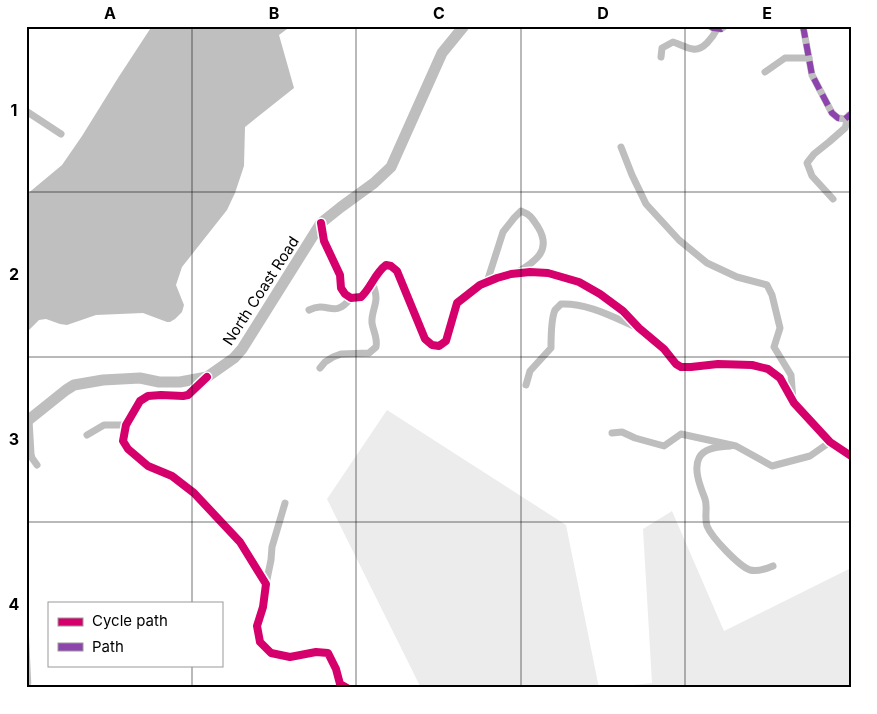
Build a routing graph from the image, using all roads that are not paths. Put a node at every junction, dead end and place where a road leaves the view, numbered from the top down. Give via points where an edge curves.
1 (464, 26) edge
2 (710, 26) edge
3 (725, 26) edge
4 (803, 26) edge
5 (717, 29) junction
6 (661, 57) dead end
7 (809, 58) junction
8 (765, 72) dead end
9 (26, 111) edge
10 (850, 114) edge
11 (61, 134) dead end
12 (621, 147) dead end
13 (833, 199) dead end
14 (321, 223) junction
15 (514, 274) junction
16 (372, 282) junction
17 (486, 282) junction
18 (351, 298) junction
19 (309, 310) dead end
20 (639, 328) junction
21 (320, 368) dead end
22 (207, 377) junction
23 (526, 384) dead end
24 (794, 403) junction
25 (28, 421) edge
26 (126, 425) junction
27 (612, 433) dead end
28 (87, 435) dead end
29 (830, 442) junction
30 (736, 446) junction
31 (851, 456) edge
32 (38, 465) dead end
33 (285, 503) dead end
34 (773, 566) dead end
35 (266, 584) junction
36 (347, 688) edge

1 - 14 main road, North Coast Road via 442,53 391,166 374,184
2 - 5 street
3 - 5 street
4 - 7 street
5 - 6 street via 698,49 673,42 662,48
7 - 8 street via 785,58
7 - 10 street via 812,75 832,113 844,119
9 - 11 street
10 - 13 street via 845,128 807,163 812,176
12 - 24 street via 646,204 679,240 707,263 737,277 767,285 780,328 774,347 791,375
14 - 18 street via 324,241 340,275 341,288
14 - 22 main road, North Coast Road via 242,349
15 - 17 street
15 - 17 street via 534,261 542,250 543,240 529,214 520,211 503,232
15 - 20 street via 548,273 579,282 600,294
16 - 17 street via 386,265 392,266 425,339 438,346 446,341 457,303
16 - 18 street via 361,297
16 - 21 street via 376,294 372,317 376,347 370,353 341,354 324,362
18 - 19 street via 338,309 319,306
20 - 23 street via 578,304 561,304 555,310 551,348 530,371
20 - 24 street via 682,367 718,364 768,369 780,378
22 - 25 main road, North Coast Road via 180,382 140,378 82,383 66,390
22 - 26 street via 188,395 148,396 140,401
24 - 29 street
25 - 32 street via 31,454
26 - 28 street via 104,425
26 - 35 street via 123,441 128,449 148,466 172,476 194,493 240,542
27 - 30 street via 622,432 664,446 682,434
29 - 30 street via 810,456 772,466
29 - 31 street
30 - 34 street via 705,450 698,458 707,526 716,540 748,569 764,570
33 - 35 street via 272,547
35 - 36 street via 257,626 260,642 271,653 290,657 328,653 340,684

